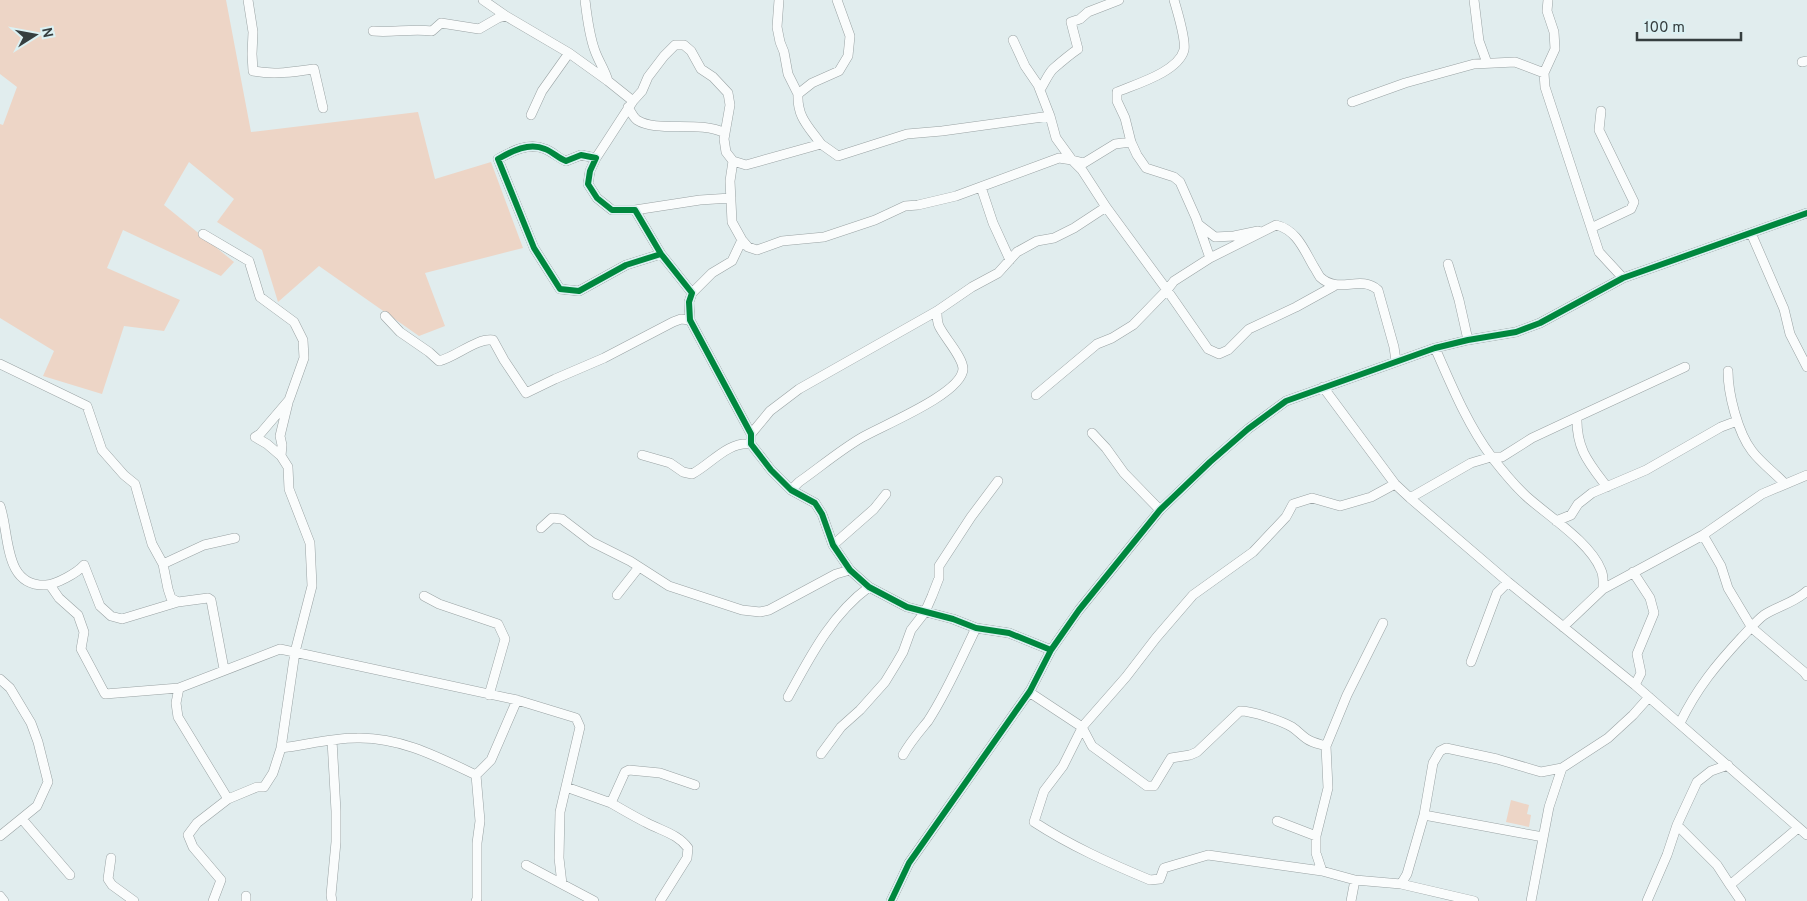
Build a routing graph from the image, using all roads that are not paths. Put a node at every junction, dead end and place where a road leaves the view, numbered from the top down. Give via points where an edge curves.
1 (248, 0) edge
2 (483, 0) edge
3 (585, 0) edge
4 (778, 0) edge
5 (838, 0) edge
6 (1119, 0) edge
7 (1174, 0) edge
8 (1474, 0) edge
9 (1548, 0) edge
10 (506, 16) junction
11 (373, 31) dead end
12 (1013, 40) dead end
13 (569, 53) junction
14 (1487, 63) junction
15 (1544, 73) junction
16 (608, 81) junction
17 (1040, 90) junction
18 (798, 94) junction
19 (1352, 102) dead end
20 (631, 104) junction
21 (323, 108) dead end
22 (1601, 111) dead end
23 (530, 114) dead end
24 (1050, 116) junction
25 (725, 133) junction
26 (1131, 142) junction
27 (821, 144) junction
28 (596, 158) junction
29 (1072, 160) junction
30 (733, 161) junction
31 (980, 187) junction
32 (731, 198) junction
33 (1106, 207) junction
34 (635, 210) junction
35 (1807, 213) edge
36 (1197, 223) junction
37 (1591, 228) junction
38 (1265, 230) junction
39 (1751, 233) junction
40 (203, 234) dead end
41 (742, 240) junction
42 (661, 254) junction
43 (1210, 258) junction
44 (1010, 260) junction
45 (1448, 264) dead end
46 (1623, 278) junction
47 (1334, 286) junction
48 (1167, 290) junction
49 (692, 293) junction
50 (937, 311) junction
51 (385, 316) dead end
52 (690, 320) junction
53 (1468, 340) junction
54 (1435, 348) junction
55 (1396, 361) junction
56 (0, 364) edge
57 (1685, 367) dead end
58 (1807, 367) edge
59 (1728, 371) dead end
60 (1323, 387) junction
61 (1036, 395) dead end
62 (289, 400) junction
63 (1577, 417) junction
64 (1737, 421) junction
65 (1092, 433) dead end
66 (751, 434) junction
67 (751, 444) junction
68 (642, 455) dead end
69 (282, 456) junction
70 (1492, 457) junction
71 (1807, 475) edge
72 (998, 481) dead end
73 (1395, 484) junction
74 (1785, 484) junction
75 (1608, 488) junction
76 (791, 490) junction
77 (886, 494) dead end
78 (1410, 498) junction
79 (0, 506) edge
80 (1160, 510) junction
81 (1571, 515) junction
82 (1556, 521) junction
83 (541, 528) dead end
84 (1703, 535) junction
85 (1574, 536) junction
86 (235, 538) dead end
87 (833, 546) junction
88 (163, 564) junction
89 (638, 567) junction
90 (850, 570) junction
91 (1633, 572) junction
92 (1508, 582) junction
93 (50, 584) junction
94 (869, 587) junction
95 (1602, 588) junction
96 (1807, 591) edge
97 (618, 595) dead end
98 (424, 596) dead end
99 (178, 602) junction
100 (924, 612) junction
101 (1383, 623) dead end
102 (1563, 627) junction
103 (976, 628) junction
104 (1752, 628) junction
105 (1051, 650) junction
106 (295, 652) junction
107 (1471, 662) dead end
108 (224, 669) junction
109 (1807, 676) edge
110 (0, 679) edge
111 (1635, 685) junction
112 (179, 688) junction
113 (1029, 692) junction
114 (489, 695) junction
115 (1649, 697) junction
116 (788, 698) dead end
117 (517, 700) junction
118 (1680, 723) junction
119 (1082, 727) junction
120 (332, 740) junction
121 (1326, 746) junction
122 (281, 748) junction
123 (821, 754) dead end
124 (903, 755) dead end
125 (1728, 765) junction
126 (1562, 768) junction
127 (476, 775) junction
128 (695, 785) dead end
129 (566, 787) junction
130 (228, 799) junction
131 (611, 803) junction
132 (1424, 815) junction
133 (22, 820) junction
134 (1277, 821) dead end
135 (1677, 825) junction
136 (1798, 828) junction
137 (1807, 835) edge
138 (0, 836) edge
139 (1316, 836) junction
140 (1543, 838) junction
141 (111, 858) dead end
142 (526, 866) dead end
143 (1322, 871) junction
144 (70, 875) dead end
145 (1356, 880) junction
146 (562, 884) junction
147 (1402, 884) junction
148 (1730, 885) junction
149 (0, 896) edge
150 (4, 901) edge
151 (134, 901) edge
152 (213, 901) edge
153 (332, 901) edge
154 (476, 901) edge
155 (594, 901) edge
156 (660, 901) edge
157 (891, 901) edge
158 (1351, 901) edge
159 (1474, 901) edge
160 (1531, 901) edge
161 (1648, 901) edge
162 (1741, 901) edge

1 - 21 street via 253,32 253,71 314,69
2 - 10 street
3 - 16 street via 596,51
4 - 18 street via 780,42 788,74
5 - 18 street via 850,36 848,56 839,71 812,83
6 - 17 street via 1071,22 1078,48 1052,70
7 - 26 street via 1185,48 1179,61 1116,92
8 - 14 street via 1479,40
9 - 15 street via 1547,11 1554,32 1555,49
10 - 11 street via 479,29 441,23 432,31
10 - 13 street
12 - 17 street
13 - 16 street
13 - 23 street
14 - 15 street via 1515,62
14 - 19 street via 1405,83
15 - 37 street via 1545,87
16 - 20 street
17 - 24 street
18 - 27 street via 798,106 805,122
20 - 25 street via 632,114 646,124 708,127
20 - 25 street via 664,56 675,45 684,45 701,69 728,93 730,105
20 - 28 street
22 - 37 street via 1599,130 1634,202 1631,209
24 - 27 street via 907,134 838,156
24 - 29 street via 1056,138
25 - 30 street via 726,152
26 - 29 street via 1115,144 1084,163
26 - 36 street via 1146,168 1180,182
27 - 30 street via 746,165
28 - 34 street via 588,184 597,198 612,210
28 - 42 street via 581,155 566,161 544,148 528,147 515,149 498,160 534,248 560,289 580,291 626,265
29 - 31 street via 1059,158
29 - 33 street
30 - 32 street
31 - 41 street via 956,196 905,206 824,237 782,241 757,250
31 - 44 street
32 - 34 street
32 - 41 street via 732,222
33 - 44 street via 1054,238 1037,240
33 - 48 street
34 - 42 street
35 - 39 street
36 - 38 street via 1215,237
36 - 43 street
37 - 46 street via 1599,252
38 - 43 street
38 - 47 street via 1276,225 1296,236 1320,277
39 - 46 street
39 - 58 street via 1784,309 1790,334
40 - 62 street via 249,261 260,297 294,322 303,340 304,358
41 - 49 street via 732,261 712,273
42 - 49 street
43 - 48 street via 1174,281
44 - 50 street via 998,273
45 - 53 street
46 - 53 street via 1540,323 1516,332
47 - 48 street via 1249,330 1219,354 1208,349
47 - 55 street via 1354,283 1372,285 1378,290
48 - 61 street via 1133,325 1097,344
49 - 52 street
50 - 66 street via 799,389 770,411
50 - 76 street via 938,324 960,360 963,369 960,377 930,403 860,439
51 - 52 street via 400,332 439,361 486,339 493,340 526,393 673,322
52 - 66 street
53 - 54 street
54 - 55 street
54 - 70 street via 1455,394
55 - 60 street
56 - 88 street via 87,406 102,450 136,484 152,544
57 - 63 street
59 - 64 street
60 - 73 street
60 - 80 street via 1286,400 1210,462
62 - 69 street via 280,436
62 - 69 street via 255,437
63 - 70 street via 1532,438 1502,457
63 - 75 street via 1576,435 1587,461
64 - 74 street via 1752,451
64 - 75 street
65 - 80 street
66 - 67 street
67 - 68 street via 732,446 692,474
67 - 76 street
69 - 106 street via 288,466 289,489 310,543 312,586
70 - 78 street via 1472,463
70 - 82 street via 1525,495
71 - 74 street
72 - 100 street via 939,566 939,578
73 - 78 street
73 - 119 street via 1340,506 1312,498 1293,504 1286,517 1253,552 1193,594
74 - 84 street via 1762,494
75 - 81 street via 1592,493 1578,504
76 - 87 street via 814,503 822,514
77 - 87 street
78 - 92 street
79 - 93 street via 15,570 33,584
80 - 105 street
81 - 82 street
81 - 85 street
82 - 85 street
83 - 89 street via 552,518 562,519 592,542
84 - 91 street
84 - 104 street via 1721,566 1728,588
85 - 95 street via 1601,569
86 - 88 street via 204,545
87 - 90 street
88 - 99 street via 168,589
89 - 90 street via 682,591 742,610 760,612
89 - 97 street
90 - 94 street
91 - 95 street
91 - 111 street via 1650,598 1654,613 1637,654 1641,673
92 - 102 street
92 - 107 street via 1497,593
93 - 99 street via 78,572 84,565 100,606 112,616 122,619
93 - 112 street via 59,598 78,615 84,632 81,649 105,694
94 - 100 street
94 - 116 street via 846,605 831,623
95 - 102 street
96 - 104 street via 1799,599 1764,616
98 - 114 street via 498,624 505,638
99 - 108 street via 211,600
100 - 103 street
100 - 123 street via 911,630 903,652 885,682 840,727
101 - 121 street via 1346,695
102 - 111 street
103 - 105 street via 1010,633
103 - 124 street via 946,688
104 - 109 street
104 - 118 street via 1706,678
105 - 113 street
106 - 108 street via 280,649
106 - 114 street
106 - 122 street
108 - 112 street
110 - 133 street via 10,688 31,723 48,782 37,806
111 - 115 street
112 - 130 street via 178,718
113 - 119 street
113 - 157 street via 909,863
114 - 117 street
115 - 118 street
115 - 126 street via 1608,738
117 - 127 street via 492,760
117 - 129 street via 576,718 579,722
118 - 125 street
119 - 121 street via 1092,746 1147,786 1154,786 1171,758 1197,752 1240,710 1292,727 1309,740
119 - 143 street via 1063,766 1044,791 1034,822 1060,839 1150,880 1160,878 1164,868 1208,855
120 - 122 street
120 - 127 street via 389,740 428,751
120 - 153 street via 336,810
121 - 139 street via 1328,788
122 - 130 street via 273,773 264,786
125 - 135 street via 1711,771 1697,782
125 - 136 street
126 - 132 street via 1541,772 1446,748 1440,751 1433,763
126 - 140 street
127 - 154 street via 480,821
128 - 131 street via 660,773 629,770 625,772
129 - 131 street
129 - 146 street via 560,812
130 - 152 street via 197,823 188,835 193,847 221,880
131 - 156 street via 683,841 688,848 687,858
132 - 140 street
132 - 147 street
133 - 138 street
133 - 144 street
134 - 139 street
135 - 148 street via 1717,865
135 - 161 street
136 - 137 street
136 - 148 street
139 - 143 street via 1316,853
140 - 160 street
141 - 151 street via 108,879
142 - 146 street
143 - 145 street
145 - 147 street
145 - 158 street
146 - 155 street
147 - 159 street
148 - 162 street
149 - 150 street

